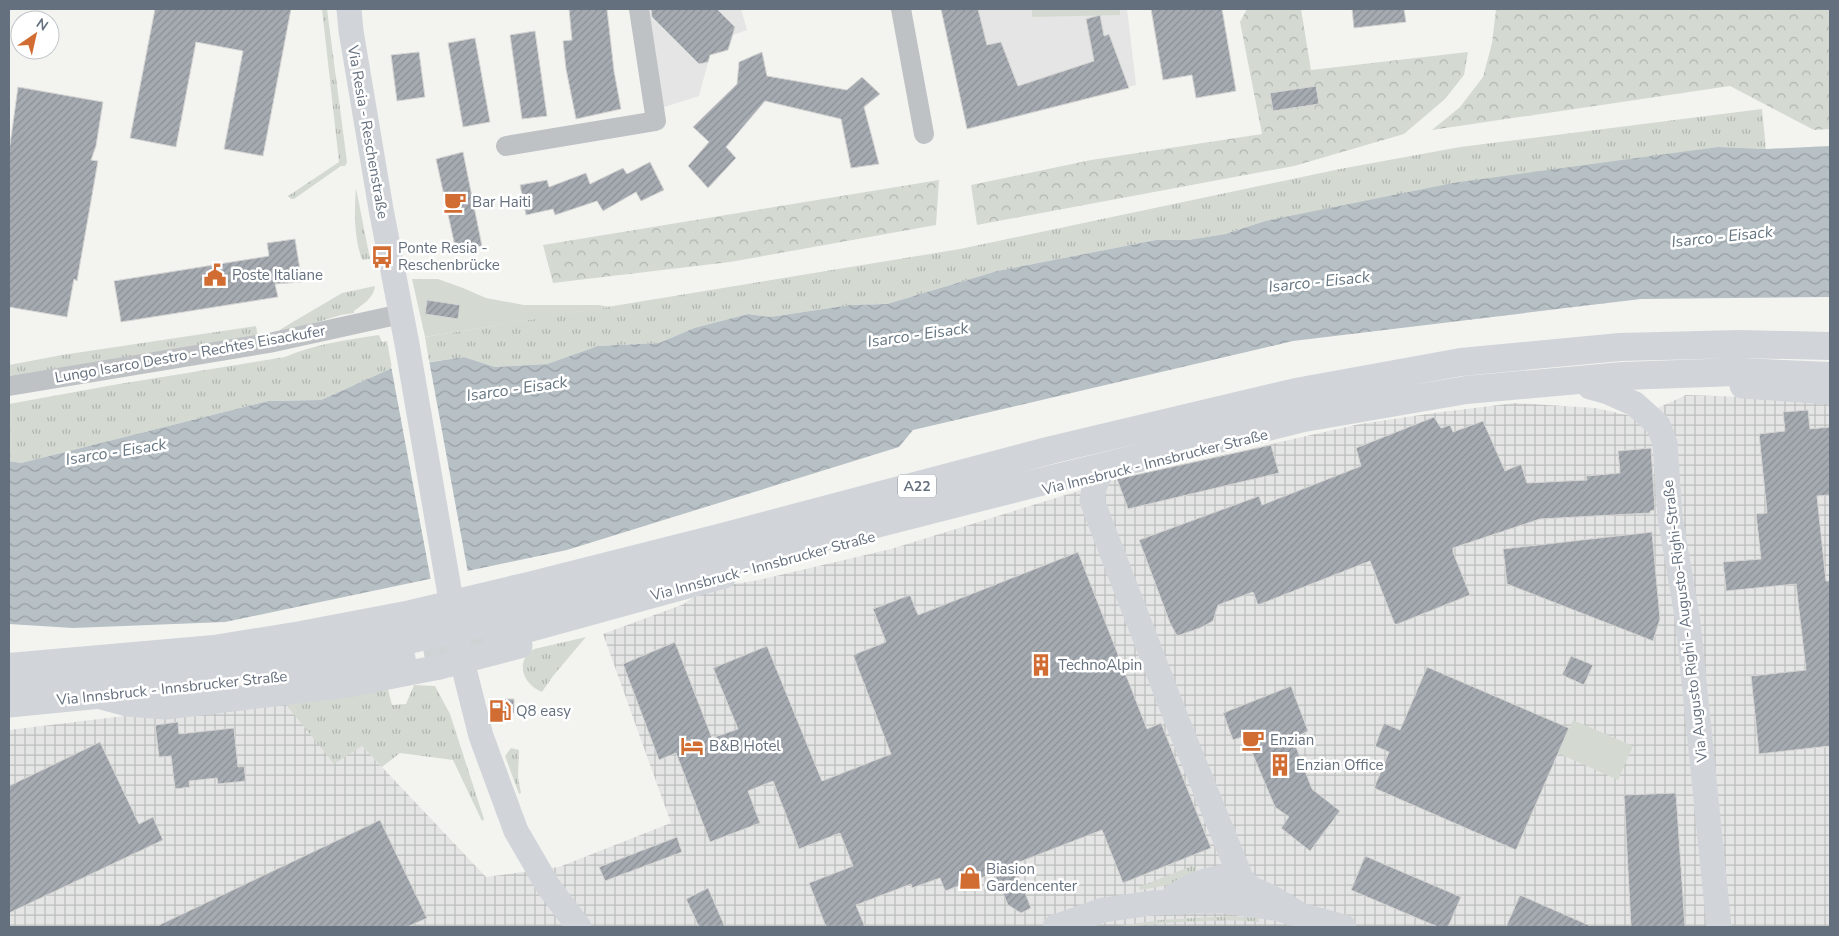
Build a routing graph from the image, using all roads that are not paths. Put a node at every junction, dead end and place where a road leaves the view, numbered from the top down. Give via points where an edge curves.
1 (349, 9) edge
2 (639, 9) edge
3 (901, 9) edge
4 (924, 134) dead end
5 (506, 146) dead end
6 (401, 314) junction
7 (1830, 346) edge
8 (1830, 376) edge
9 (9, 386) edge
10 (1590, 388) junction
11 (1830, 392) edge
12 (1100, 475) junction
13 (679, 588) junction
14 (495, 639) tunnel mouth
15 (424, 654) tunnel mouth
16 (463, 662) junction
17 (9, 667) edge
18 (9, 689) edge
19 (97, 696) junction
20 (9, 705) edge
21 (1241, 878) junction
22 (1166, 902) junction
23 (1298, 914) junction
24 (579, 927) edge
25 (1055, 927) edge
26 (1344, 927) edge
27 (1718, 927) edge

1 - 6 main road, Via Resia - Reschenstraße
2 - 5 street via 656,121
3 - 4 street
6 - 9 street, Lungo Isarco Destro - Rechtes Eisackufer via 269,343
6 - 16 main road
7 - 17 highway, A22 via 1620,347 1461,362 1296,392 1051,450 406,615 214,649
8 - 18 highway, A22 via 1737,372 1623,376 1466,390 1304,418 408,640 216,670
10 - 11 main road, Via Innsbruck - Innsbrucker Straße via 1754,386
10 - 12 main road, Via Innsbruck - Innsbrucker Straße via 1457,399 1340,417
10 - 27 main road, Via Augusto Righi - Augusto-Righi-Straße via 1635,404 1658,425 1665,443 1670,517 1688,622
12 - 13 main road, Via Innsbruck - Innsbrucker Straße
12 - 21 main road via 1092,501
13 - 14 main road, Via Innsbruck - Innsbrucker Straße
13 - 16 main road via 666,602
15 - 19 main road, Via Innsbruck - Innsbrucker Straße via 223,685
16 - 19 main road via 347,685 166,707 127,704
16 - 24 main road via 481,736 516,831 548,886
19 - 20 main road, Via Innsbruck - Innsbrucker Straße
21 - 22 main road via 1221,877 1184,889
21 - 23 main road via 1252,889
22 - 23 main road via 1235,902
22 - 25 main road via 1103,910
23 - 26 main road

